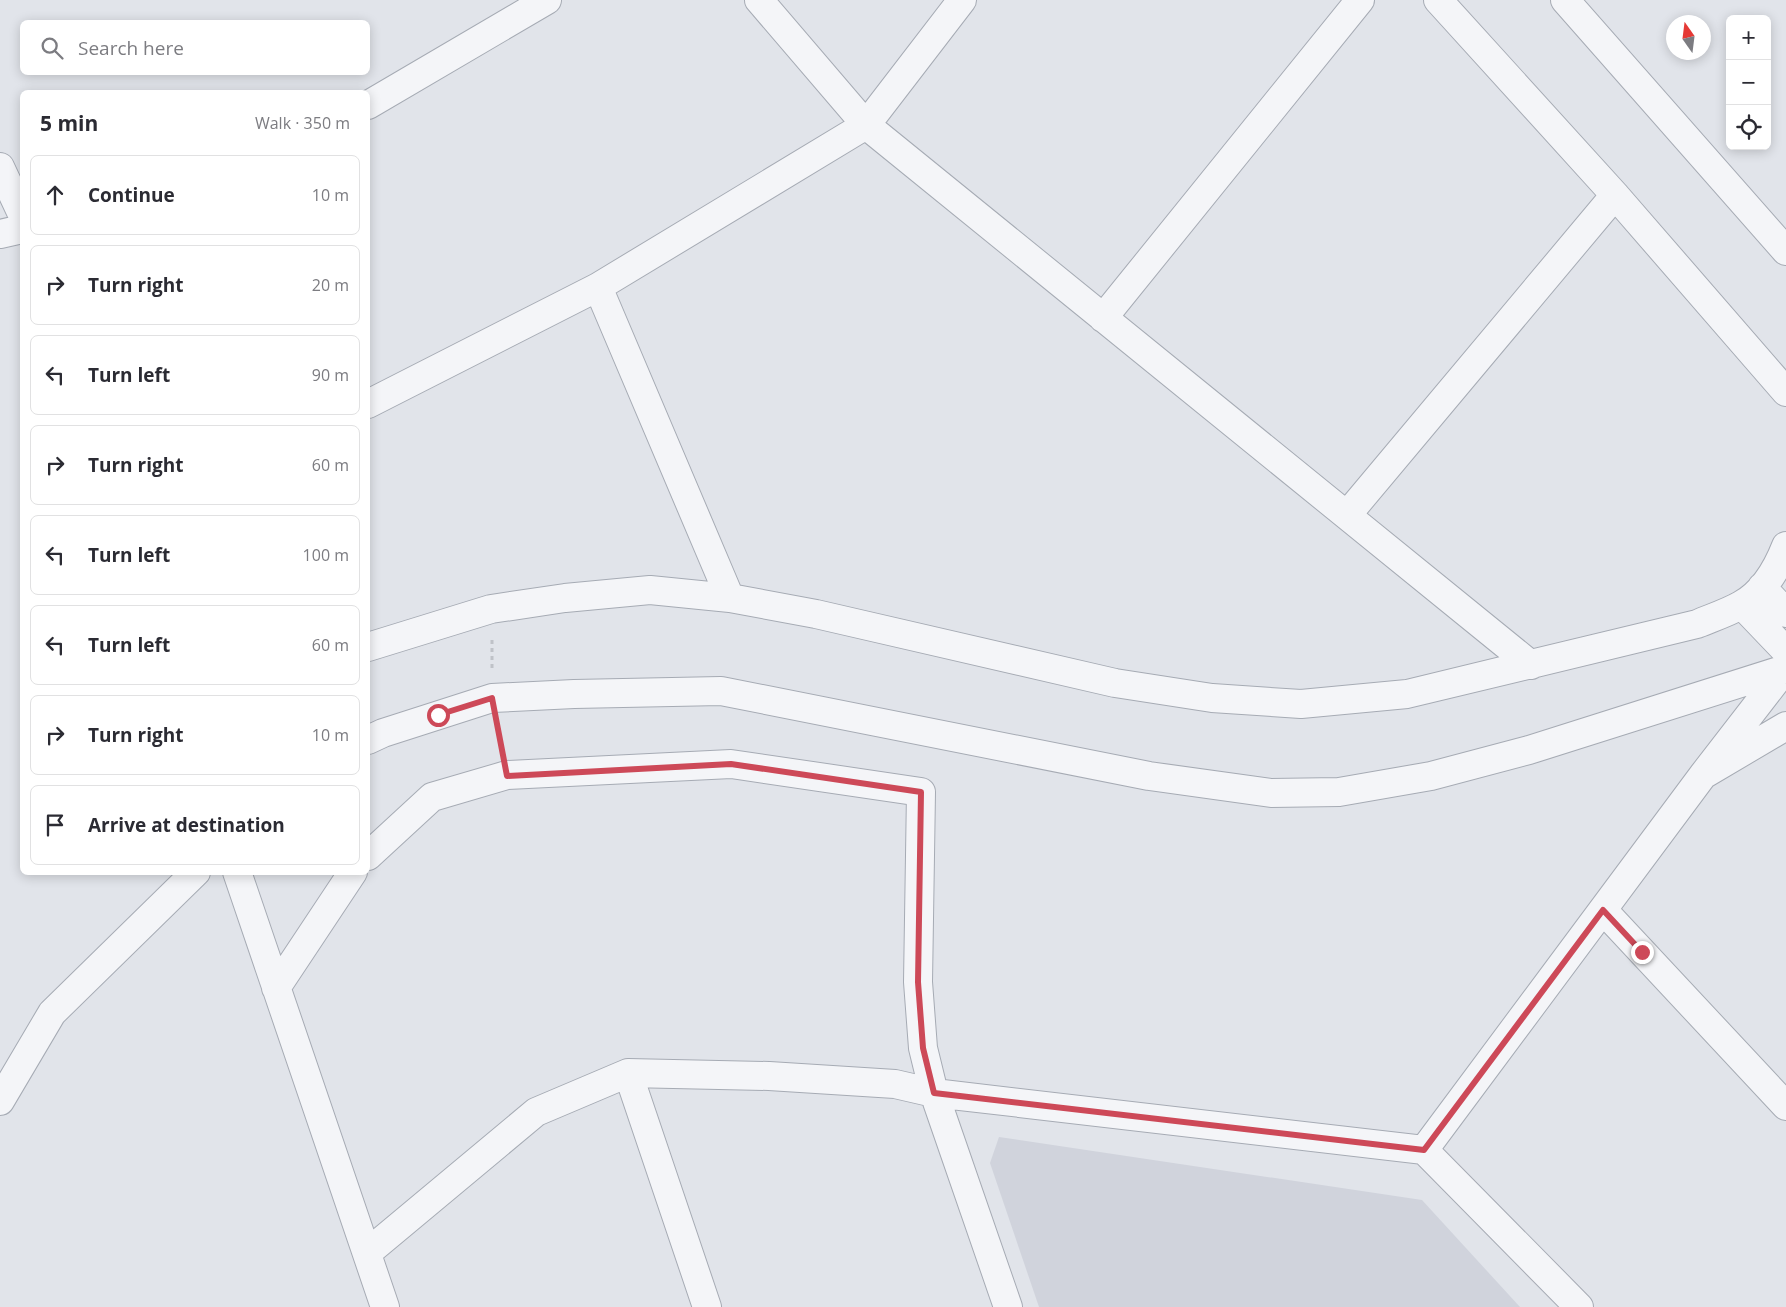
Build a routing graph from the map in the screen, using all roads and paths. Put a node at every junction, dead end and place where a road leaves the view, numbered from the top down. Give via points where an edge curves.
1 (547, 0) edge
2 (759, 0) edge
3 (962, 0) edge
4 (1360, 0) edge
5 (1438, 0) edge
6 (1565, 0) edge
7 (370, 104) edge
8 (866, 125) junction
9 (0, 167) edge
10 (1615, 195) junction
11 (20, 210) edge
12 (20, 229) edge
13 (0, 234) edge
14 (1786, 251) edge
15 (598, 287) junction
16 (1103, 318) junction
17 (1786, 392) edge
18 (370, 403) edge
19 (1346, 515) junction
20 (1786, 546) edge
21 (1762, 587) junction
22 (730, 598) junction
23 (1742, 605) junction
24 (491, 608) junction
25 (1786, 613) edge
26 (370, 646) edge
27 (1531, 665) junction
28 (1786, 667) edge
29 (492, 698) junction
30 (1786, 726) edge
31 (370, 739) edge
32 (1703, 774) junction
33 (507, 776) junction
34 (370, 854) edge
35 (193, 875) edge
36 (238, 875) edge
37 (352, 875) edge
38 (1603, 910) junction
39 (276, 988) junction
40 (628, 1073) junction
41 (934, 1093) junction
42 (0, 1101) edge
43 (1786, 1106) edge
44 (1424, 1150) junction
45 (367, 1253) junction
46 (385, 1307) edge
47 (707, 1307) edge
48 (1008, 1307) edge
49 (1579, 1307) edge

1 - 7 street
2 - 8 street
3 - 8 street
4 - 16 street
5 - 10 street
6 - 14 street
8 - 15 street
8 - 16 street
9 - 11 street
10 - 17 street
10 - 19 street
12 - 13 street
15 - 18 street
15 - 22 street
16 - 19 street
19 - 27 street
20 - 21 street via 1778,566
21 - 23 street
21 - 25 street
22 - 24 street via 650,590
22 - 27 street via 816,614 1115,683 1212,698 1301,704 1407,694
23 - 27 street via 1697,624
23 - 28 street
24 - 26 street
24 - 29 path
28 - 29 street via 1529,750 1431,776 1339,792 1271,793 1149,776 720,691
28 - 32 street
29 - 31 street
29 - 33 path
30 - 32 street
32 - 38 street
33 - 34 street via 432,797
33 - 41 street via 731,764 921,792 918,982 923,1048
35 - 42 street via 52,1013
36 - 39 street
37 - 39 street
38 - 43 street
38 - 44 street
39 - 45 street
40 - 41 street via 788,1077 895,1084
40 - 45 street via 536,1112
40 - 47 street
41 - 44 street
41 - 48 street
44 - 49 street
45 - 46 street

